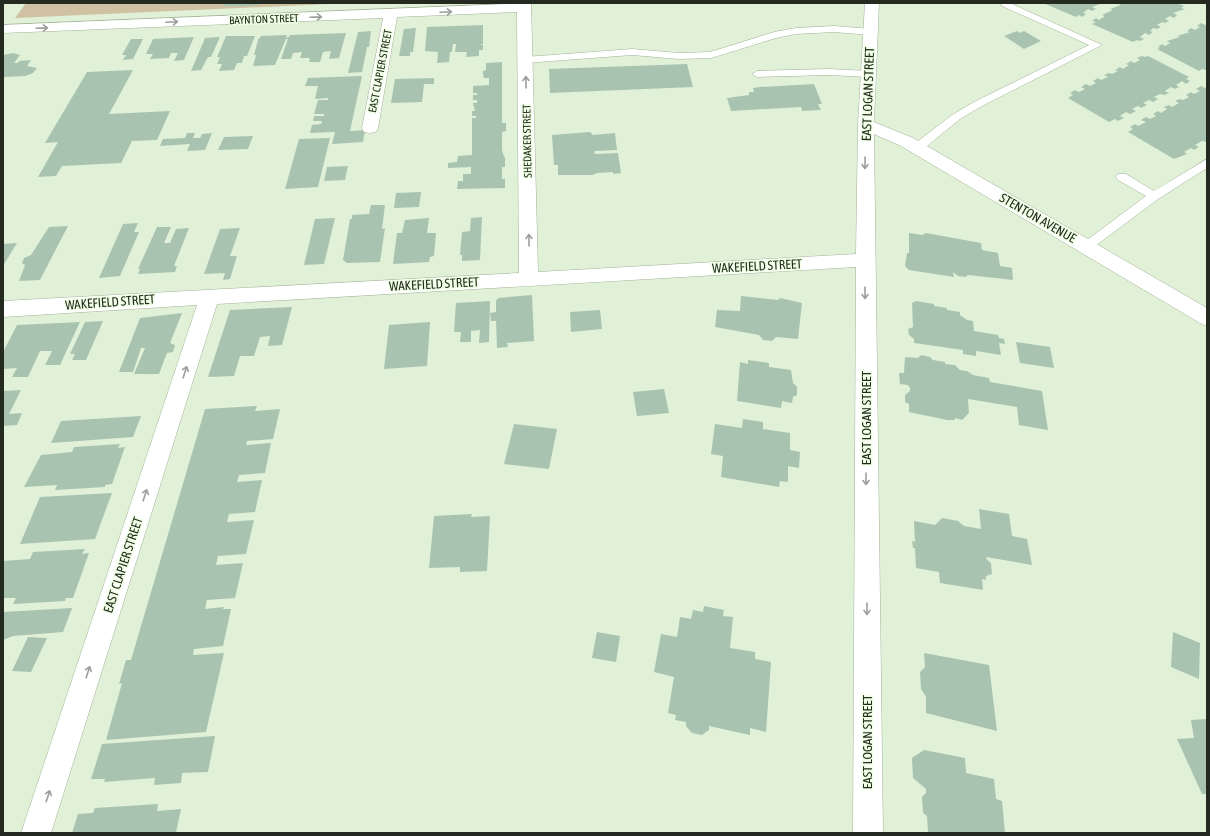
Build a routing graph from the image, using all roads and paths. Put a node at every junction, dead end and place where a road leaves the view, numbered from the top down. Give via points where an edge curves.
1 (872, 3) edge
2 (1006, 4) dead end
3 (524, 6) edge
4 (391, 14) junction
5 (3, 29) edge
6 (871, 32) junction
7 (525, 60) junction
8 (757, 74) dead end
9 (868, 74) junction
10 (866, 124) junction
11 (370, 128) dead end
12 (917, 148) junction
13 (1207, 163) edge
14 (1122, 177) dead end
15 (1154, 196) junction
16 (1087, 246) junction
17 (864, 260) junction
18 (529, 279) junction
19 (210, 296) junction
20 (3, 309) edge
21 (1207, 318) edge
22 (36, 833) edge
23 (868, 833) edge

1 - 6 street, EAST LOGAN STREET
2 - 12 lane via 1098,45 973,107
4 -> 3 street, BAYNTON STREET
3 - 7 street, SHEDAKER STREET
5 -> 4 street, BAYNTON STREET
4 - 11 street, EAST CLAPIER STREET
6 - 7 lane via 834,29 796,31 774,35 711,55 679,56 632,52
6 - 9 street, EAST LOGAN STREET
18 -> 7 street, SHEDAKER STREET
8 - 9 lane
9 - 10 street, EAST LOGAN STREET
10 - 12 street, STENTON AVENUE via 895,135
10 -> 17 street, EAST LOGAN STREET
12 - 16 street, STENTON AVENUE
13 - 15 lane
14 - 15 lane
15 - 16 lane
16 - 21 street, STENTON AVENUE
17 - 18 street, WAKEFIELD STREET
17 -> 23 street, EAST LOGAN STREET
18 - 19 street, WAKEFIELD STREET
19 - 20 street, WAKEFIELD STREET
22 -> 19 street, EAST CLAPIER STREET

